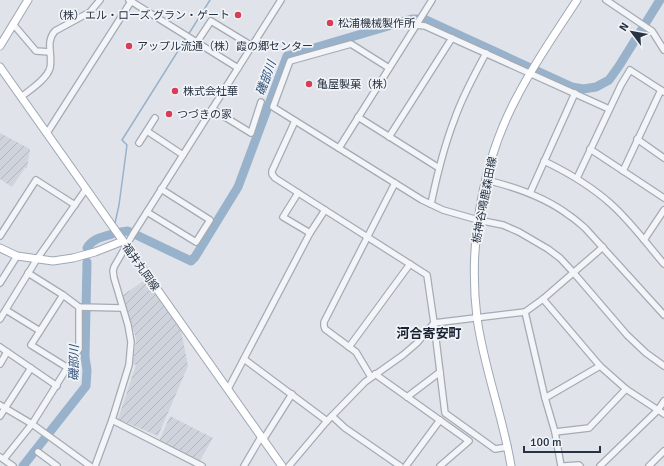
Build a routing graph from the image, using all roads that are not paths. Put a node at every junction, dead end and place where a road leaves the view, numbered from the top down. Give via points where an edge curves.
1 (28, 0) edge
2 (100, 0) edge
3 (131, 0) edge
4 (281, 0) edge
5 (432, 0) edge
6 (577, 0) edge
7 (606, 0) edge
8 (13, 24) junction
9 (416, 25) junction
10 (452, 38) junction
11 (197, 42) junction
12 (0, 46) edge
13 (252, 46) junction
14 (664, 50) edge
15 (50, 52) junction
16 (486, 53) junction
17 (0, 67) edge
18 (238, 68) junction
19 (389, 68) junction
20 (530, 74) junction
21 (662, 91) edge
22 (575, 93) junction
23 (21, 97) junction
24 (261, 102) dead end
25 (212, 109) junction
26 (609, 109) junction
27 (154, 118) dead end
28 (358, 118) junction
29 (295, 120) junction
30 (147, 131) junction
31 (47, 133) junction
32 (389, 137) junction
33 (638, 139) junction
34 (139, 143) dead end
35 (338, 148) junction
36 (590, 149) junction
37 (183, 155) junction
38 (664, 158) edge
39 (544, 162) junction
40 (439, 168) junction
41 (623, 171) junction
42 (577, 178) junction
43 (494, 182) dead end
44 (395, 183) junction
45 (86, 189) junction
46 (161, 189) junction
47 (298, 193) junction
48 (530, 194) junction
49 (664, 198) edge
50 (431, 204) junction
51 (75, 205) junction
52 (325, 210) junction
53 (664, 210) edge
54 (147, 212) junction
55 (478, 220) junction
56 (310, 233) junction
57 (0, 236) edge
58 (368, 238) junction
59 (644, 240) junction
60 (125, 243) junction
61 (603, 247) junction
62 (0, 248) edge
63 (17, 256) junction
64 (37, 259) junction
65 (410, 264) junction
66 (664, 264) edge
67 (573, 272) junction
68 (28, 273) junction
69 (0, 283) edge
70 (63, 295) junction
71 (543, 299) junction
72 (83, 307) junction
73 (122, 308) junction
74 (6, 310) junction
75 (524, 312) junction
76 (664, 315) edge
77 (477, 318) junction
78 (0, 319) edge
79 (434, 323) junction
80 (40, 331) junction
81 (349, 346) junction
82 (0, 347) edge
83 (7, 352) junction
84 (244, 359) junction
85 (0, 364) edge
86 (600, 366) junction
87 (664, 366) edge
88 (31, 368) junction
89 (68, 368) junction
90 (440, 372) junction
91 (373, 376) junction
92 (57, 386) junction
93 (228, 389) junction
94 (626, 389) junction
95 (292, 394) junction
96 (407, 397) junction
97 (545, 398) junction
98 (664, 400) edge
99 (2, 407) edge
100 (658, 410) junction
101 (664, 414) edge
102 (0, 416) edge
103 (332, 416) junction
104 (112, 420) junction
105 (440, 420) junction
106 (327, 421) junction
107 (32, 424) junction
108 (555, 432) junction
109 (262, 439) junction
110 (508, 447) junction
111 (664, 451) edge
112 (38, 452) dead end
113 (2, 458) edge
114 (48, 464) edge
115 (13, 466) edge
116 (57, 466) edge
117 (90, 466) edge
118 (95, 466) edge
119 (202, 466) edge
120 (244, 466) edge
121 (282, 466) edge
122 (289, 466) edge
123 (400, 466) edge
124 (406, 466) edge
125 (440, 466) edge
126 (511, 466) edge
127 (562, 466) edge
128 (580, 466) edge
129 (600, 466) edge
130 (649, 466) edge

1 - 8 main road
2 - 15 street via 90,12 55,31 50,39
3 - 11 street
3 - 31 street
4 - 13 street
5 - 9 street
6 - 20 main road, 栃神谷鳴鹿森田線
7 - 14 street via 652,31
8 - 12 main road
8 - 15 street via 36,51
9 - 10 street via 425,26
9 - 19 street
10 - 16 street
10 - 32 street
11 - 13 street via 211,21
11 - 18 street
13 - 18 street
15 - 23 street via 50,68 47,73
16 - 20 street
16 - 40 street via 455,117
17 - 23 main road, 福井丸岡線
18 - 25 street
19 - 28 street
19 - 29 street via 351,44 290,61 273,107
20 - 22 street
20 - 55 main road, 栃神谷鳴鹿森田線 via 493,153
21 - 26 street via 630,70
21 - 33 street
22 - 26 street
22 - 39 street
23 - 31 main road, 福井丸岡線
24 - 25 street via 251,133
25 - 37 street
26 - 36 street
27 - 30 street
28 - 32 street
28 - 35 street
29 - 35 street
29 - 47 street via 272,174
30 - 34 street
30 - 37 street
31 - 45 main road, 福井丸岡線
32 - 40 street
33 - 38 street
33 - 41 street
35 - 44 street
36 - 41 street
36 - 42 street
37 - 46 street
39 - 42 street
39 - 48 street
40 - 50 street
41 - 49 street
42 - 59 street via 612,206
43 - 48 street
44 - 50 street
44 - 58 street
45 - 51 street
45 - 60 main road, 福井丸岡線
46 - 54 street
46 - 54 street via 210,220 196,242
47 - 52 street
47 - 56 street via 283,217
48 - 61 street via 570,216
50 - 55 street
51 - 57 street via 36,180
51 - 64 street
52 - 56 street
52 - 58 street
53 - 59 street
54 - 60 street
55 - 67 street via 503,225 531,238 548,248
55 - 77 main road, 栃神谷鳴鹿森田線 via 474,262
56 - 84 street
58 - 65 street
58 - 81 street via 324,322 325,329
59 - 66 street
60 - 64 main road via 73,258 53,261
60 - 73 street via 113,271
60 - 93 main road, 福井丸岡線
61 - 67 street
61 - 76 street
62 - 63 main road
63 - 64 main road
63 - 69 street
64 - 68 street
65 - 79 street via 427,275
65 - 81 street
67 - 71 street
67 - 87 street via 627,335
68 - 70 street
68 - 74 street
70 - 72 street
70 - 80 street
71 - 75 street
71 - 86 street
72 - 73 street
72 - 89 street via 79,349
73 - 104 street via 131,342 129,365
74 - 78 street
74 - 80 street
75 - 77 street
75 - 97 street
77 - 79 street
77 - 110 main road, 栃神谷鳴鹿森田線
79 - 90 street
79 - 91 street via 403,355
80 - 89 street via 31,345
81 - 91 street
82 - 83 street
83 - 85 street
83 - 88 street
84 - 93 street
84 - 95 street
86 - 94 street
86 - 97 street
88 - 92 street
88 - 99 street
89 - 92 street
90 - 96 street
90 - 110 street via 445,413 495,449
91 - 96 street
91 - 103 street
92 - 107 street
93 - 109 main road, 福井丸岡線
94 - 100 street
94 - 108 street via 589,428
95 - 106 street
95 - 109 street
96 - 105 street
97 - 108 street
98 - 100 street
99 - 102 street
99 - 107 street
100 - 101 street
100 - 129 street
103 - 106 street
103 - 123 street via 344,428
104 - 118 street
104 - 119 street
105 - 124 street
105 - 125 street via 469,441
106 - 122 street
107 - 113 street
107 - 117 street
108 - 127 street
109 - 120 street
109 - 121 main road, 福井丸岡線
110 - 126 main road, 栃神谷鳴鹿森田線
111 - 130 street
112 - 114 street
113 - 115 street
114 - 116 street
127 - 128 street

